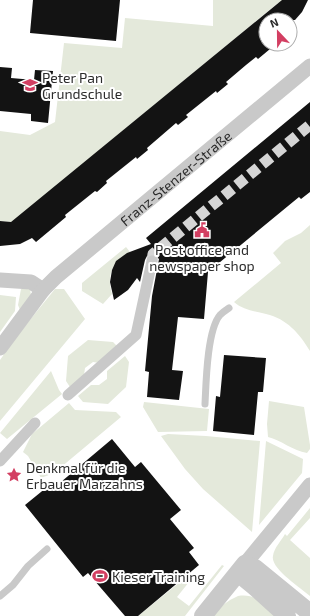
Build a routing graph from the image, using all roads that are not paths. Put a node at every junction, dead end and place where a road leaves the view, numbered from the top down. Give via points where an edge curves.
1 (310, 66) edge
2 (152, 261) tunnel mouth
3 (0, 280) edge
4 (43, 290) junction
5 (229, 308) dead end
6 (0, 348) edge
7 (68, 395) dead end
8 (205, 404) dead end
9 (35, 423) dead end
10 (0, 461) edge
11 (310, 485) edge
12 (47, 549) dead end
13 (241, 568) junction
14 (0, 596) edge
15 (310, 613) edge
16 (203, 616) edge
17 (287, 616) edge

1 - 4 street, Franz-Stenzer-Straße via 73,262
2 - 7 street via 136,335
3 - 4 street via 31,282
4 - 6 street, Franz-Stenzer-Straße
5 - 8 lane via 219,316 214,327 209,349
9 - 10 street
11 - 13 street
12 - 14 lane
13 - 15 street via 255,568
13 - 16 street
13 - 17 street via 255,587

